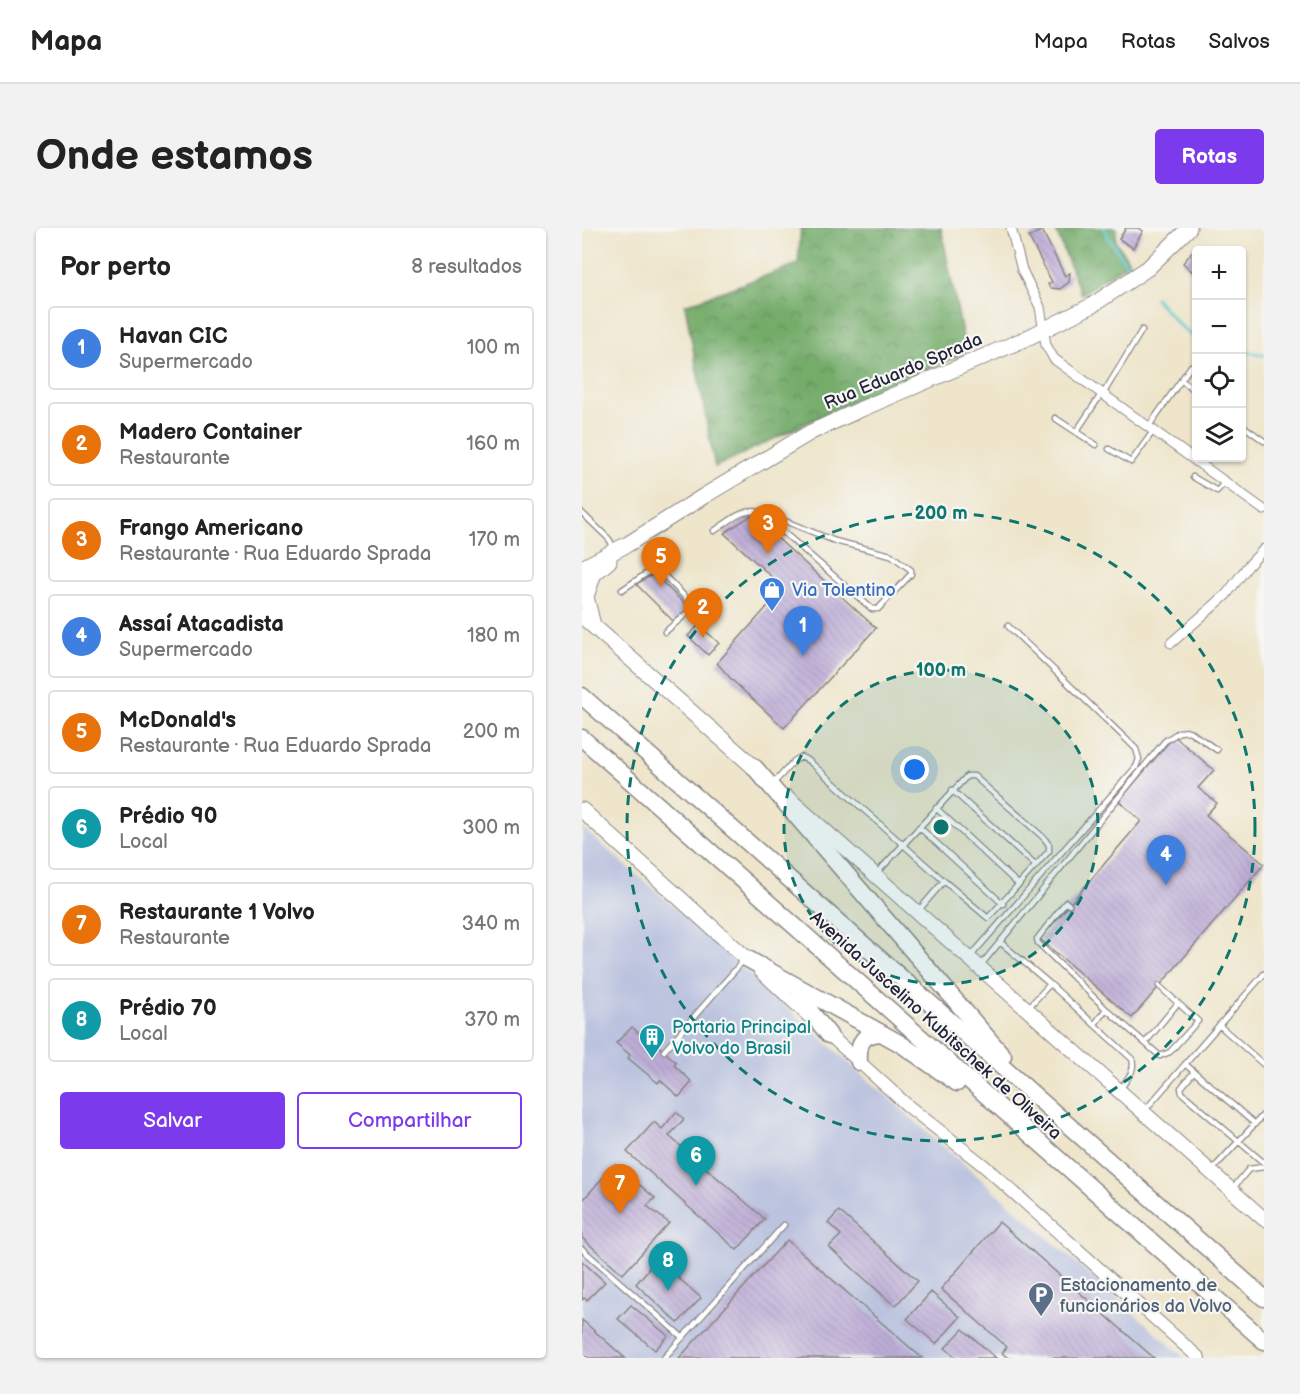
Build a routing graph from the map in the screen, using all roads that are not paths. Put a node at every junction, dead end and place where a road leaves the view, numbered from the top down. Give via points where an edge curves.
1 (1011, 228) edge
2 (1189, 228) edge
3 (1043, 330) junction
4 (1142, 330) dead end
5 (1191, 366) dead end
6 (1181, 380) junction
7 (1192, 388) edge
8 (1102, 394) junction
9 (1055, 418) dead end
10 (1151, 428) junction
11 (1246, 428) edge
12 (1076, 432) junction
13 (1264, 441) edge
14 (1096, 445) dead end
15 (1109, 449) dead end
16 (1193, 477) dead end
17 (1226, 481) junction
18 (1264, 510) edge
19 (582, 513) edge
20 (770, 516) junction
21 (714, 531) dead end
22 (622, 547) junction
23 (1264, 549) edge
24 (586, 576) edge
25 (622, 590) dead end
26 (582, 616) edge
27 (1008, 626) dead end
28 (594, 628) junction
29 (665, 632) dead end
30 (1171, 644) dead end
31 (582, 696) edge
32 (582, 738) edge
33 (1217, 750) dead end
34 (755, 768) junction
35 (773, 784) junction
36 (952, 790) junction
37 (936, 808) junction
38 (582, 810) edge
39 (919, 827) junction
40 (903, 845) junction
41 (1036, 866) junction
42 (876, 875) junction
43 (944, 881) junction
44 (1019, 885) junction
45 (1003, 904) junction
46 (1067, 904) dead end
47 (918, 912) junction
48 (1000, 942) junction
49 (746, 958) junction
50 (974, 962) junction
51 (1264, 974) edge
52 (1050, 984) junction
53 (1159, 986) dead end
54 (799, 989) junction
55 (1178, 1003) junction
56 (1027, 1009) junction
57 (1106, 1009) junction
58 (1095, 1024) junction
59 (1219, 1025) junction
60 (881, 1033) junction
61 (829, 1035) junction
62 (1144, 1043) junction
63 (664, 1051) dead end
64 (859, 1062) junction
65 (1185, 1064) junction
66 (1264, 1065) edge
67 (1194, 1072) junction
68 (1119, 1090) junction
69 (1045, 1105) junction
70 (1143, 1112) junction
71 (1264, 1114) edge
72 (1255, 1124) junction
73 (1239, 1142) junction
74 (1264, 1165) edge
75 (1211, 1172) junction
76 (1231, 1190) junction
77 (1264, 1219) edge
78 (784, 1225) dead end
79 (582, 1249) edge
80 (1195, 1280) junction
81 (1264, 1298) edge
82 (682, 1337) junction
83 (1264, 1341) edge
84 (664, 1358) edge
85 (1198, 1358) edge

1 - 3 street via 1022,270 1040,307
2 - 3 main road, Rua Eduardo Sprada via 1131,282
3 - 8 street via 1048,352 1054,359
3 - 22 main road, Rua Eduardo Sprada via 811,432
4 - 8 lane
5 - 6 lane
6 - 7 lane
6 - 10 lane
8 - 10 street
8 - 12 lane
9 - 12 lane
10 - 15 lane via 1131,462
10 - 17 street
11 - 13 lane
12 - 14 lane
16 - 17 lane via 1217,491
17 - 18 street
19 - 22 lane
20 - 20 lane via 872,609 878,609 911,574 891,555 835,541
20 - 21 lane via 751,510
22 - 24 main road, Rua Eduardo Sprada
23 - 30 street via 1226,595
24 - 28 main road via 586,597
25 - 29 lane via 656,567 692,603 693,609
26 - 28 main road
27 - 50 lane via 1136,749 1139,759
28 - 34 main road
31 - 69 highway, Avenida Juscelino Kubitschek de Oliveira
32 - 80 highway, Avenida Juscelino Kubitschek de Oliveira
33 - 48 lane via 1189,731 1165,741
34 - 35 main road
34 - 69 highway
35 - 40 lane via 801,757
35 - 42 main road
36 - 37 lane
36 - 41 lane
36 - 41 lane via 967,776 975,776 1044,838 1049,851
37 - 39 lane
37 - 44 lane
38 - 49 main road
39 - 40 lane
39 - 45 lane
40 - 42 lane
40 - 43 lane
41 - 44 lane
42 - 47 main road
43 - 45 lane via 986,917 991,917
43 - 47 lane
44 - 45 lane
46 - 57 lane via 1037,939 1038,943
47 - 50 main road
48 - 50 lane
48 - 52 lane
49 - 54 highway
49 - 61 street
49 - 63 lane
50 - 56 main road
51 - 59 lane
52 - 56 lane
52 - 58 lane
53 - 55 lane
54 - 60 highway
54 - 61 highway via 806,1006
55 - 62 lane
55 - 62 lane via 1198,1021 1166,1054 1160,1056
56 - 68 main road
57 - 58 lane
57 - 62 lane
58 - 68 lane via 1132,1059 1131,1074
59 - 65 lane
59 - 66 lane
60 - 64 highway via 865,1037 860,1044
60 - 80 highway via 960,1085
61 - 64 street
64 - 85 street via 1022,1199
65 - 67 lane
65 - 70 lane
67 - 72 lane
67 - 73 lane via 1181,1088 1182,1093
68 - 70 main road
69 - 81 highway, Avenida Juscelino Kubitschek de Oliveira
70 - 75 main road
71 - 72 lane
72 - 73 lane
73 - 74 lane
73 - 75 lane
74 - 76 lane via 1249,1168
75 - 76 main road
76 - 77 main road
78 - 82 lane
79 - 82 lane
80 - 83 highway, Avenida Juscelino Kubitschek de Oliveira
82 - 84 lane

